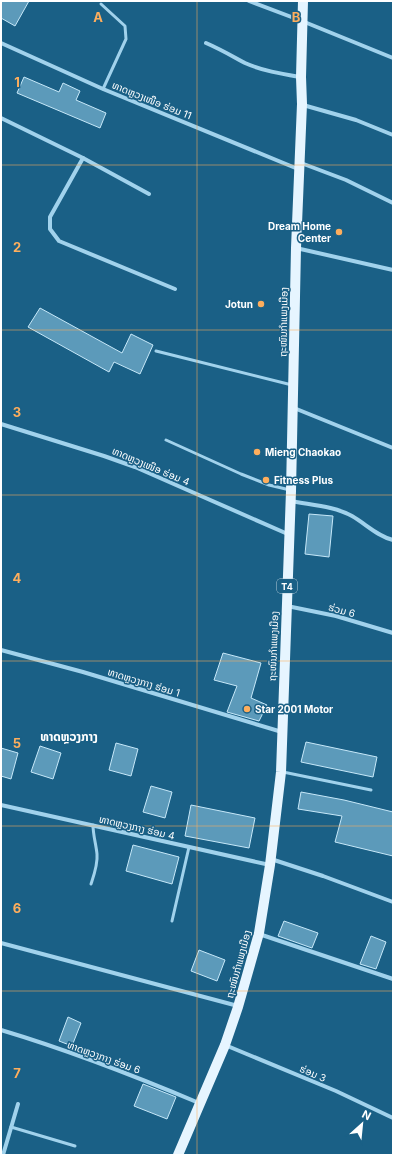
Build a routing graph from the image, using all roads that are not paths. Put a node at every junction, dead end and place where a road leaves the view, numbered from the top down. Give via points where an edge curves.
1 (249, 1) edge
2 (303, 1) edge
3 (101, 4) dead end
4 (302, 20) junction
5 (206, 42) dead end
6 (1, 43) edge
7 (393, 58) edge
8 (301, 77) junction
9 (103, 89) junction
10 (302, 104) junction
11 (1, 118) edge
12 (393, 135) edge
13 (83, 158) junction
14 (298, 166) junction
15 (149, 194) dead end
16 (393, 203) edge
17 (296, 248) junction
18 (393, 270) edge
19 (175, 289) dead end
20 (156, 351) dead end
21 (294, 386) junction
22 (294, 408) junction
23 (1, 424) edge
24 (166, 440) dead end
25 (393, 448) edge
26 (291, 496) junction
27 (290, 535) junction
28 (393, 540) edge
29 (286, 606) junction
30 (393, 633) edge
31 (1, 650) edge
32 (282, 732) junction
33 (281, 772) junction
34 (371, 790) dead end
35 (1, 805) edge
36 (93, 825) junction
37 (189, 847) junction
38 (270, 862) junction
39 (91, 884) dead end
40 (393, 902) edge
41 (172, 921) dead end
42 (259, 934) junction
43 (1, 943) edge
44 (393, 980) edge
45 (238, 1006) junction
46 (1, 1030) edge
47 (225, 1045) junction
48 (199, 1103) junction
49 (18, 1104) dead end
50 (393, 1118) edge
51 (11, 1127) junction
52 (75, 1146) dead end
53 (3, 1155) edge
54 (178, 1155) edge

1 - 4 street
2 - 4 main road, ຖະໜົນກຳແພງເມືອງ / T4
3 - 9 lane via 125,26 126,32 126,38
4 - 7 street
4 - 8 main road, ຖະໜົນກຳແພງເມືອງ / T4
5 - 8 street via 253,66
6 - 9 street, ທາດຫຼວງເໜືອ ຮ່ອມ 11
8 - 10 main road, ຖະໜົນກຳແພງເມືອງ / T4
9 - 14 street, ທາດຫຼວງເໜືອ ຮ່ອມ 11
10 - 12 street via 356,120
10 - 14 main road, ຖະໜົນກຳແພງເມືອງ / T4
11 - 13 street
13 - 15 street
13 - 19 street via 50,217 50,229 59,241
14 - 16 street, ທາດຫຼວງເໜືອ ຮ່ອມ 11 via 346,180
14 - 17 main road, ຖະໜົນກຳແພງເມືອງ / T4
17 - 18 street
17 - 21 main road, ຖະໜົນກຳແພງເມືອງ / T4
20 - 21 lane
21 - 22 main road, ຖະໜົນກຳແພງເມືອງ / T4
22 - 25 street
22 - 26 main road, ຖະໜົນກຳແພງເມືອງ / T4
23 - 27 street, ທາດຫຼວງເໜືອ ຮ່ອມ 4 via 135,467
24 - 26 lane
26 - 27 main road, ຖະໜົນກຳແພງເມືອງ / T4
26 - 28 street via 344,512
27 - 29 main road, ຖະໜົນກຳແພງເມືອງ / T4
29 - 30 street, ຮ່ວມ 6 via 336,616
29 - 32 main road, ຖະໜົນກຳແພງເມືອງ / T4
31 - 32 street, ທາດຫຼວງກາງ ຮ່ອມ 1
32 - 33 main road, ຖະໜົນກຳແພງເມືອງ / T4
33 - 34 lane
33 - 38 main road, ຖະໜົນກຳແພງເມືອງ / T4
35 - 36 street, ທາດຫຼວງກາງ ຮ່ອມ 4
36 - 37 street, ທາດຫຼວງກາງ ຮ່ອມ 4
36 - 39 lane via 97,861
37 - 38 street, ທາດຫຼວງກາງ ຮ່ອມ 4
37 - 41 lane
38 - 40 street, ທາດຫຼວງກາງ ຮ່ອມ 4 via 323,876
38 - 42 main road, ຖະໜົນກຳແພງເມືອງ / T4
42 - 44 street
42 - 45 main road, ຖະໜົນກຳແພງເມືອງ / T4
43 - 45 street
45 - 47 main road, ຖະໜົນກຳແພງເມືອງ / T4
46 - 48 street, ທາດຫຼວງກາງ ຮ່ອມ 6 via 135,1077
47 - 48 main road, ຖະໜົນກຳແພງເມືອງ / T4
47 - 50 street, ຮ່ອມ 3 via 336,1091
48 - 54 main road, ຖະໜົນກຳແພງເມືອງ / T4
49 - 51 street
51 - 52 lane
51 - 53 street

